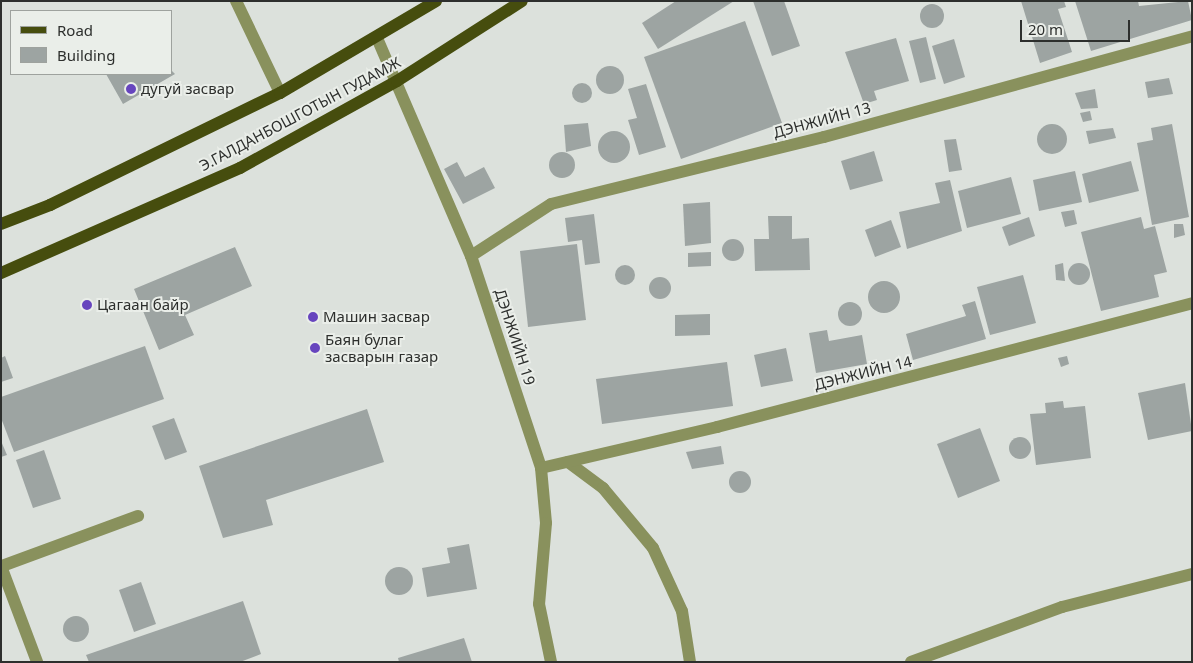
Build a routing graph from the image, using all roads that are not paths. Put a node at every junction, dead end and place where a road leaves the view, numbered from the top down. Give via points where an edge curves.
1 (236, 1) edge
2 (436, 1) edge
3 (522, 1) edge
4 (1192, 36) edge
5 (377, 38) junction
6 (397, 81) junction
7 (280, 92) junction
8 (1, 224) edge
9 (471, 256) junction
10 (1, 273) edge
11 (1192, 303) edge
12 (568, 462) junction
13 (541, 468) junction
14 (138, 516) dead end
15 (2, 566) edge
16 (1192, 574) edge
17 (37, 662) edge
18 (551, 662) edge
19 (690, 662) edge
20 (911, 662) edge

1 - 7 street
2 - 5 main road, Э.ГАЛДАНБОШГОТЫН ГУДАМЖ
3 - 6 main road, Э.ГАЛДАНБОШГОТЫН ГУДАМЖ
4 - 9 street, ДЭНЖИЙН 13 via 824,137 551,204
5 - 6 street, ДЭНЖИЙН 19
5 - 7 main road, Э.ГАЛДАНБОШГОТЫН ГУДАМЖ
6 - 9 street, ДЭНЖИЙН 19
6 - 10 main road, Э.ГАЛДАНБОШГОТЫН ГУДАМЖ via 240,168
7 - 8 main road, Э.ГАЛДАНБОШГОТЫН ГУДАМЖ via 50,205
9 - 13 street, ДЭНЖИЙН 19
11 - 12 street, ДЭНЖИЙН 14
12 - 13 street, ДЭНЖИЙН 14
12 - 19 street via 602,488 653,548 682,611
13 - 18 street, ДЭНЖИЙН 19 via 546,523 538,604
14 - 15 street
15 - 17 street
16 - 20 street via 1062,607

